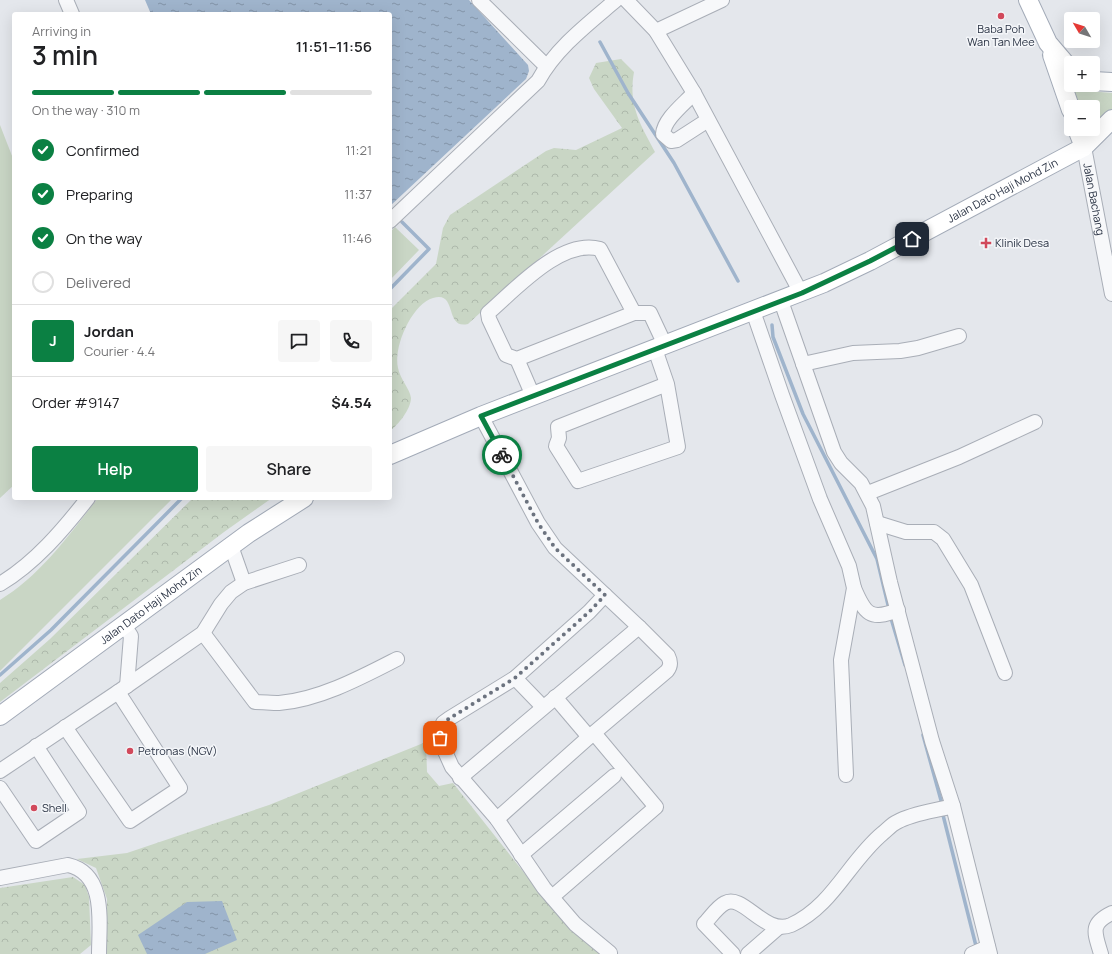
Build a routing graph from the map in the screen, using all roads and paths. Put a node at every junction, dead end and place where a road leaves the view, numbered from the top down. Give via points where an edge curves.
1 (66, 0) edge
2 (479, 0) edge
3 (616, 0) edge
4 (626, 0) edge
5 (722, 0) edge
6 (1028, 0) edge
7 (71, 12) edge
8 (656, 31) junction
9 (1048, 43) junction
10 (1064, 62) edge
11 (546, 66) junction
12 (1100, 81) edge
13 (1112, 82) edge
14 (694, 93) junction
15 (1068, 100) edge
16 (1112, 119) edge
17 (708, 120) junction
18 (1080, 136) edge
19 (1084, 147) junction
20 (392, 219) edge
21 (802, 293) junction
22 (1112, 294) edge
23 (781, 301) junction
24 (753, 311) junction
25 (634, 313) junction
26 (958, 336) dead end
27 (660, 347) junction
28 (517, 359) junction
29 (803, 364) junction
30 (667, 384) junction
31 (533, 396) junction
32 (481, 416) junction
33 (1035, 422) dead end
34 (392, 454) edge
35 (868, 493) junction
36 (86, 500) edge
37 (301, 500) edge
38 (877, 523) junction
39 (231, 546) junction
40 (299, 565) dead end
41 (244, 583) junction
42 (0, 584) edge
43 (854, 588) junction
44 (605, 595) junction
45 (891, 612) junction
46 (124, 625) junction
47 (639, 626) junction
48 (203, 633) junction
49 (397, 659) dead end
50 (1005, 672) dead end
51 (515, 678) junction
52 (123, 689) junction
53 (555, 697) junction
54 (543, 707) junction
55 (0, 716) edge
56 (66, 727) junction
57 (592, 735) junction
58 (36, 746) junction
59 (0, 771) edge
60 (846, 775) dead end
61 (614, 776) dead end
62 (460, 778) junction
63 (0, 788) edge
64 (953, 806) junction
65 (497, 819) junction
66 (521, 854) junction
67 (0, 878) edge
68 (552, 897) junction
69 (1112, 913) edge
70 (779, 927) junction
71 (989, 950) edge
72 (610, 953) dead end
73 (99, 954) edge
74 (733, 954) edge
75 (748, 954) edge
76 (972, 954) edge
77 (1101, 954) edge

1 - 7 street
2 - 11 street
3 - 11 street
4 - 8 street
5 - 8 street
6 - 9 main road
8 - 14 street
9 - 10 main road
9 - 15 main road
11 - 20 street via 538,81
12 - 13 main road
14 - 17 street
14 - 17 street via 667,123 663,134 671,141 677,140
16 - 19 main road, Jalan Dato Haji Mohd Zin
17 - 21 street
18 - 19 main road, Jalan Bachang
19 - 21 main road, Jalan Dato Haji Mohd Zin via 870,261
19 - 22 street, Jalan Bachang
21 - 23 main road, Jalan Dato Haji Mohd Zin
23 - 24 main road, Jalan Dato Haji Mohd Zin
23 - 29 street
24 - 27 main road, Jalan Dato Haji Mohd Zin
24 - 43 street via 820,499 849,566
25 - 27 street via 650,313
25 - 28 street
25 - 28 street via 600,249 591,247 566,253 546,263 488,313 506,355
26 - 29 street via 918,348 853,353
27 - 30 street
27 - 31 main road, Jalan Dato Haji Mohd Zin
28 - 31 street
29 - 35 street via 834,452
30 - 30 street via 558,427 559,438 556,446 578,481 678,447
31 - 32 main road, Jalan Dato Haji Mohd Zin
32 - 34 main road, Jalan Dato Haji Mohd Zin
32 - 44 street via 538,523 555,548
33 - 35 street via 959,458
35 - 38 street via 874,506
36 - 42 street via 39,554
37 - 39 main road, Jalan Dato Haji Mohd Zin
38 - 45 street
38 - 50 street via 906,532 934,532 943,539 971,585
39 - 41 street
39 - 46 main road, Jalan Dato Haji Mohd Zin
40 - 41 street
41 - 48 street via 231,592 221,604
43 - 45 street via 866,610 876,616
43 - 60 street via 841,660
44 - 47 street
44 - 51 street
45 - 64 street
46 - 52 street via 131,636
46 - 55 main road, Jalan Dato Haji Mohd Zin
47 - 53 street
47 - 57 street via 668,656 670,667
48 - 49 street via 255,702 280,703 318,694 346,685
48 - 52 street
51 - 54 street
51 - 62 street via 443,723 440,738 452,767
52 - 56 street
52 - 56 street via 180,788 130,821
53 - 54 street
53 - 57 street
54 - 62 street
56 - 58 street
57 - 65 street
57 - 68 street via 656,807
58 - 59 street
58 - 63 street via 79,812 36,841
61 - 66 street
62 - 65 street
64 - 70 street via 897,822 870,844 832,895 790,925
64 - 71 street
65 - 66 street
66 - 68 street
67 - 73 street via 68,865 78,867 86,873 99,900
68 - 72 street via 575,924
69 - 77 street via 1097,923 1095,931
70 - 74 street via 763,921 745,906 733,901 725,902 704,924
70 - 75 street
71 - 76 street

